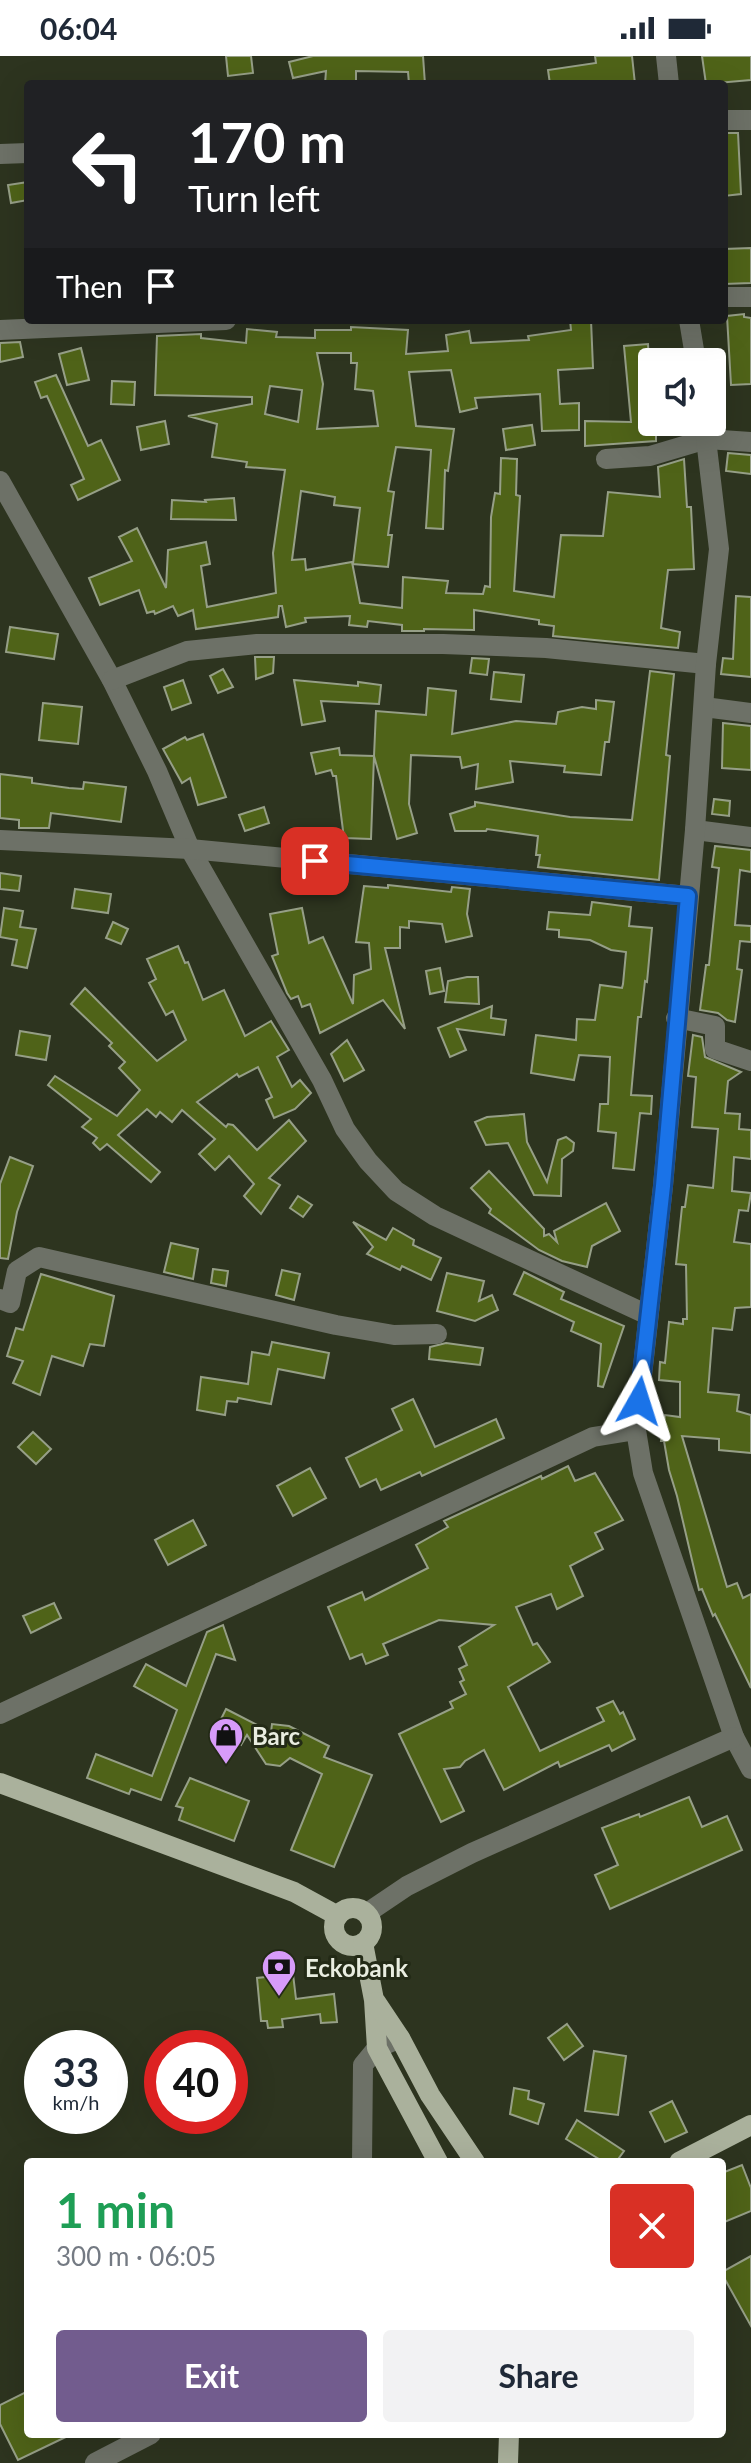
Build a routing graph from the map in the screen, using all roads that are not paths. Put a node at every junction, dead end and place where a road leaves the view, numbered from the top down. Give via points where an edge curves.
1 (666, 56) edge
2 (669, 80) edge
3 (728, 120) edge
4 (751, 120) edge
5 (24, 153) edge
6 (0, 154) edge
7 (728, 297) edge
8 (751, 297) edge
9 (136, 324) edge
10 (690, 324) edge
11 (0, 330) edge
12 (694, 348) edge
13 (695, 436) edge
14 (707, 436) edge
15 (726, 436) edge
16 (751, 442) edge
17 (606, 459) dead end
18 (0, 481) edge
19 (706, 664) junction
20 (112, 680) junction
21 (704, 707) junction
22 (751, 713) edge
23 (695, 830) junction
24 (751, 837) edge
25 (0, 840) edge
26 (190, 849) junction
27 (688, 896) junction
28 (676, 1018) junction
29 (751, 1061) edge
30 (0, 1299) edge
31 (648, 1315) junction
32 (437, 1334) dead end
33 (636, 1430) junction
34 (0, 1714) edge
35 (734, 1737) junction
36 (751, 1769) edge
37 (0, 1783) edge
38 (367, 1913) junction
39 (338, 1916) junction
40 (363, 1943) junction
41 (374, 2000) junction
42 (400, 2038) junction
43 (377, 2048) junction
44 (430, 2095) junction
45 (406, 2105) junction
46 (751, 2125) edge
47 (362, 2158) edge
48 (436, 2158) edge
49 (472, 2158) edge
50 (687, 2158) edge
51 (143, 2438) edge
52 (509, 2438) edge
53 (95, 2463) edge
54 (508, 2463) edge

1 - 2 street
3 - 4 street
5 - 6 street
7 - 8 street
9 - 11 street
10 - 12 street
13 - 17 street via 650,456
14 - 19 street via 719,549
15 - 16 street
18 - 20 street
19 - 20 street via 546,648 257,644 187,651
19 - 21 street
20 - 26 street
21 - 22 street
21 - 23 street
23 - 24 street
23 - 27 street
25 - 26 street
26 - 27 street
26 - 31 street via 345,1129 396,1191 435,1216
27 - 28 street
28 - 29 street via 715,1026 715,1049
28 - 31 street
30 - 32 street via 10,1303 17,1271 39,1257 336,1325 394,1335
31 - 33 street
33 - 34 street via 593,1437
33 - 35 street via 643,1473
35 - 36 street
35 - 38 street via 472,1853
37 - 39 main road via 294,1892
38 - 39 main road via 353,1907
38 - 40 main road via 372,1927
39 - 40 main road via 334,1927 339,1941
40 - 41 main road
41 - 42 main road
41 - 43 main road
42 - 43 street
42 - 44 main road
43 - 45 main road
43 - 47 street via 363,2065
44 - 45 main road
44 - 49 main road
45 - 48 main road
46 - 50 main road
51 - 53 street
52 - 54 main road

